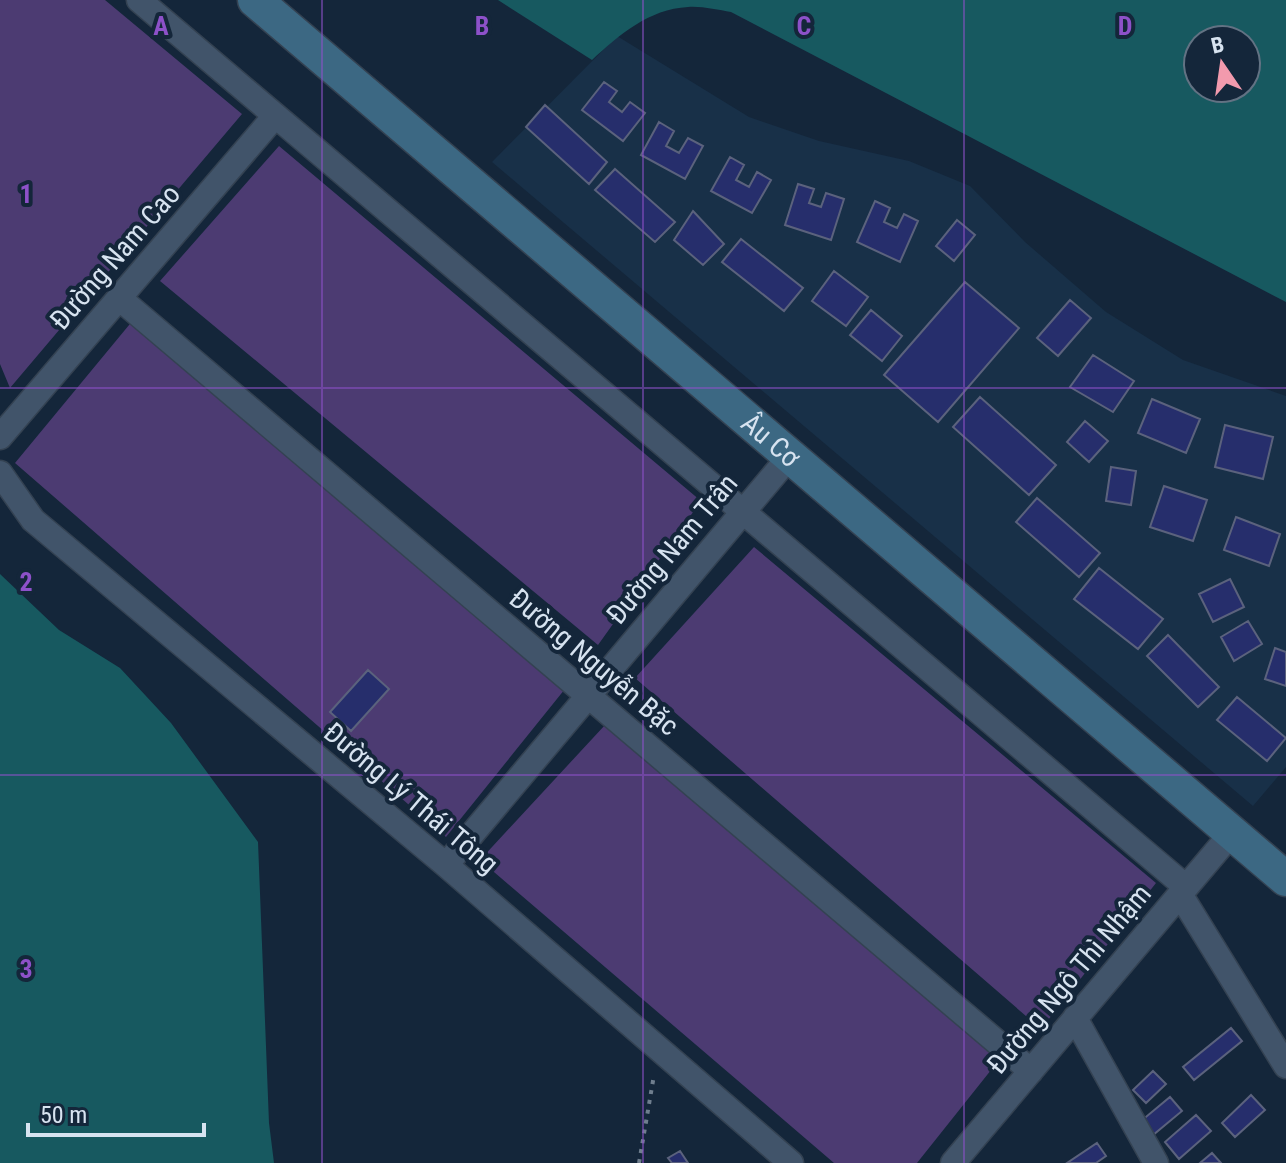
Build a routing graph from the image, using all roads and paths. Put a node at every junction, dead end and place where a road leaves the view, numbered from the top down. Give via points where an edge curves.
1 (139, 0) edge
2 (255, 0) edge
3 (275, 116) junction
4 (119, 298) junction
5 (0, 437) edge
6 (790, 456) junction
7 (0, 473) edge
8 (743, 512) junction
9 (588, 696) junction
10 (1231, 834) junction
11 (446, 865) junction
12 (1286, 879) edge
13 (1183, 891) junction
14 (1075, 1018) junction
15 (658, 1048) junction
16 (1286, 1066) edge
17 (1031, 1071) junction
18 (639, 1163) edge
19 (791, 1163) edge
20 (954, 1163) edge
21 (1156, 1163) edge

1 - 3 street
2 - 6 main road, Âu Cơ
3 - 4 street, Đường Nam Cao
3 - 8 street
4 - 5 street, Đường Nam Cao
4 - 9 street, Đường Nguyễn Bặc
6 - 8 street, Đường Nam Trân
6 - 10 main road, Âu Cơ
7 - 11 street, Đường Lý Thái Tông via 33,520
8 - 9 street, Đường Nam Trân
8 - 13 street
9 - 11 street, Đường Nam Trân
9 - 17 street, Đường Nguyễn Bặc
10 - 12 main road, Âu Cơ
10 - 13 street, Đường Ngô Thì Nhậm
11 - 15 street, Đường Lý Thái Tông
13 - 14 street, Đường Ngô Thì Nhậm
13 - 16 street
14 - 17 street, Đường Ngô Thì Nhậm
14 - 21 street
15 - 18 path
15 - 19 street, Đường Lý Thái Tông
17 - 20 street, Đường Ngô Thì Nhậm

